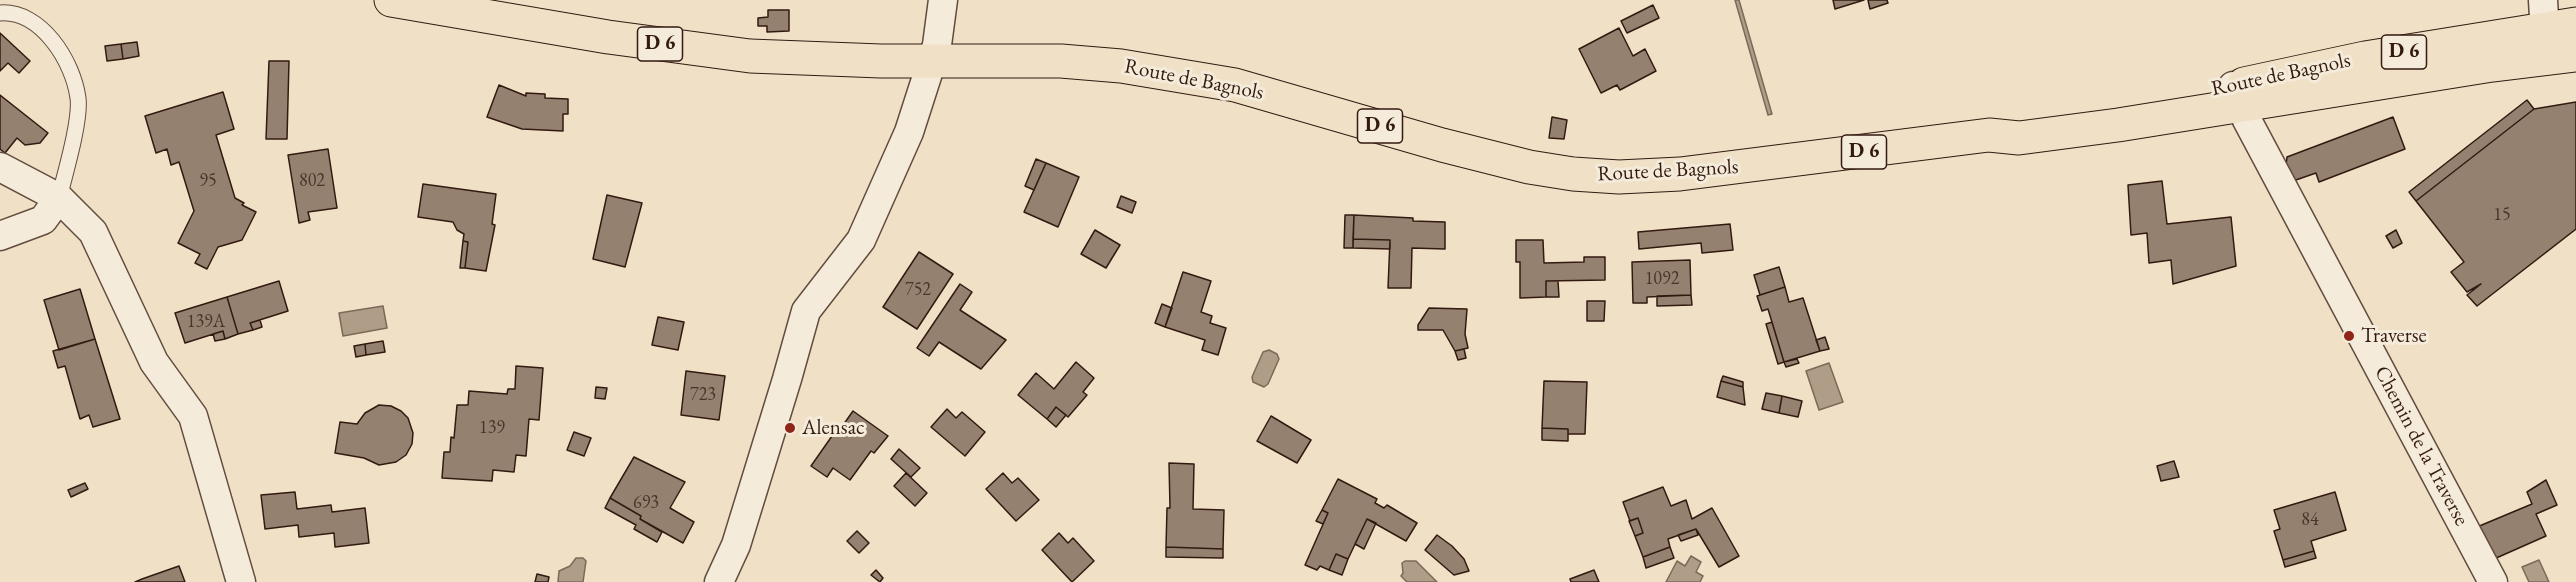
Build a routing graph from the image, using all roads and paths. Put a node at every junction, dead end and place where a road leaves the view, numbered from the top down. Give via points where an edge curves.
1 (391, 0) edge
2 (943, 0) edge
3 (0, 13) edge
4 (2576, 24) edge
5 (2552, 35) edge
6 (931, 62) junction
7 (2236, 96) junction
8 (0, 167) edge
9 (59, 198) junction
10 (0, 236) edge
11 (241, 582) edge
12 (719, 582) edge
13 (2493, 582) edge

1 - 6 main road, Route de Bagnols / D 6 via 608,37 738,54
2 - 6 street
3 - 9 lane via 11,12 47,32 68,63 78,99
4 - 5 main road, Route de Bagnols / D 6
5 - 7 main road, Route de Bagnols / D 6 via 2365,58
6 - 7 main road, Route de Bagnols / D 6 via 1061,61 1182,75 1287,99 1528,167 1608,176 1739,168 1989,135 2012,125
6 - 12 street via 909,132 861,240 806,311 736,545
7 - 13 street, Chemin de la Traverse
8 - 9 street
9 - 10 street via 43,220
9 - 11 street via 93,232 154,362 193,416

